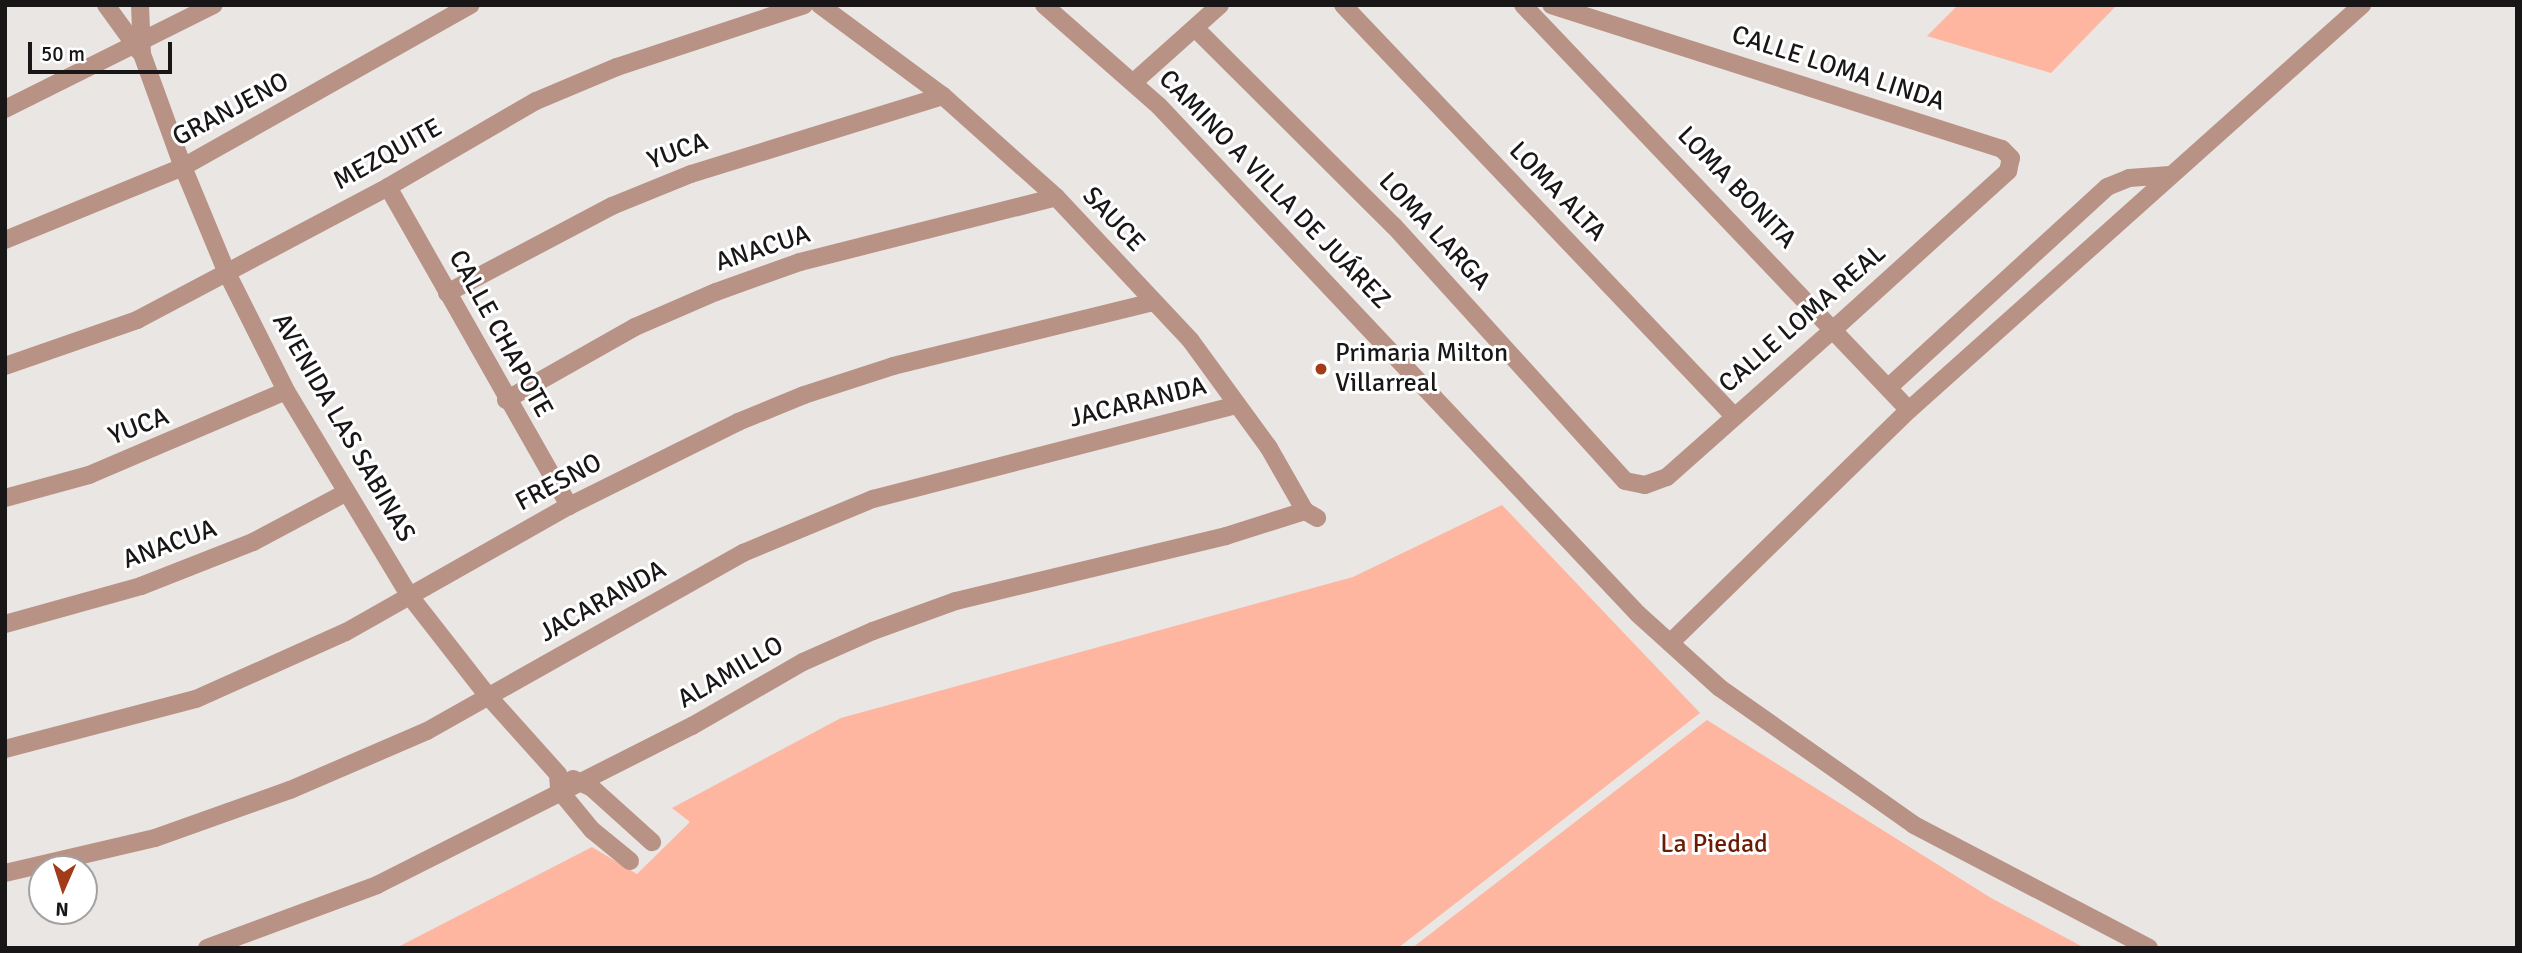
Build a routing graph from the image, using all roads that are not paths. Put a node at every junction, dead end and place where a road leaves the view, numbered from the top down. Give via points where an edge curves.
1 (106, 5) edge
2 (140, 5) edge
3 (214, 5) edge
4 (470, 5) edge
5 (804, 5) edge
6 (820, 5) edge
7 (1044, 5) edge
8 (1220, 5) edge
9 (1343, 5) edge
10 (1523, 5) edge
11 (1551, 5) edge
12 (2362, 5) edge
13 (1195, 28) junction
14 (139, 47) junction
15 (1135, 81) junction
16 (943, 96) junction
17 (5, 109) edge
18 (183, 167) junction
19 (2008, 172) joint
20 (2170, 175) junction
21 (388, 187) junction
22 (1056, 197) junction
23 (5, 240) edge
24 (226, 271) junction
25 (447, 293) junction
26 (1153, 302) junction
27 (1835, 328) junction
28 (5, 366) edge
29 (1889, 386) junction
30 (286, 391) junction
31 (506, 400) junction
32 (1237, 405) junction
33 (1909, 410) junction
34 (1733, 415) junction
35 (1625, 481) joint
36 (345, 493) junction
37 (5, 498) edge
38 (569, 506) junction
39 (1311, 514) joint
40 (409, 594) junction
41 (5, 624) edge
42 (1670, 643) junction
43 (488, 696) junction
44 (5, 749) edge
45 (579, 780) junction
46 (559, 782) junction
47 (652, 842) dead end
48 (630, 861) dead end
49 (5, 873) edge
50 (207, 948) edge
51 (2149, 948) edge

1 - 14 street, AVENIDA LAS SABINAS
2 - 14 street, AVENIDA LAS SABINAS
3 - 14 street
4 - 18 street, GRANJENO
5 - 21 street, MEZQUITE via 617,67 536,101
6 - 16 street, SAUCE
7 - 15 street, CAMINO A VILLA DE JUÁREZ
8 - 13 street
9 - 34 street, LOMA ALTA
10 - 27 street, LOMA BONITA
11 - 19 street, CALLE LOMA LINDA via 2002,149 2011,158
12 - 20 street
13 - 15 street
13 - 35 street, LOMA LARGA via 1394,226
14 - 17 street
14 - 18 street, AVENIDA LAS SABINAS
15 - 42 street, CAMINO A VILLA DE JUÁREZ
16 - 22 street, SAUCE
16 - 25 street, YUCA via 691,174 612,206
18 - 23 street, GRANJENO
18 - 24 street, AVENIDA LAS SABINAS
19 - 27 street, CALLE LOMA REAL
20 - 29 street via 2129,177 2107,187
20 - 33 street
21 - 24 street, MEZQUITE
21 - 25 street, CALLE CHAPOTE
22 - 26 street, SAUCE
22 - 31 street, ANACUA via 800,262 716,292 635,327
24 - 28 street, MEZQUITE via 137,320
24 - 30 street, AVENIDA LAS SABINAS
25 - 31 street, CALLE CHAPOTE
26 - 32 street, SAUCE via 1191,341
26 - 38 street, FRESNO via 893,366 804,395 738,422
27 - 29 street, LOMA BONITA
27 - 34 street, CALLE LOMA REAL
29 - 33 street, LOMA BONITA
30 - 36 street, AVENIDA LAS SABINAS
30 - 37 street, YUCA via 113,466
31 - 38 street, CALLE CHAPOTE
32 - 39 street, SAUCE
32 - 43 street, JACARANDA via 873,499 743,553
33 - 42 street
34 - 35 street, CALLE LOMA REAL via 1667,477 1645,485
36 - 40 street, AVENIDA LAS SABINAS
36 - 41 street, ANACUA via 253,542 141,586
38 - 40 street, FRESNO
39 - 45 street, ALAMILLO via 956,601 873,631 803,662 692,726
40 - 43 street, AVENIDA LAS SABINAS
40 - 44 street, FRESNO via 346,632 195,699
42 - 51 street, CAMINO A VILLA DE JUÁREZ via 1784,737 1914,825
43 - 46 street, AVENIDA LAS SABINAS
43 - 49 street, JACARANDA via 427,731 290,790 155,838
45 - 46 street, ALAMILLO
45 - 47 street
46 - 48 street, AVENIDA LAS SABINAS via 592,830
46 - 50 street, ALAMILLO via 377,885

